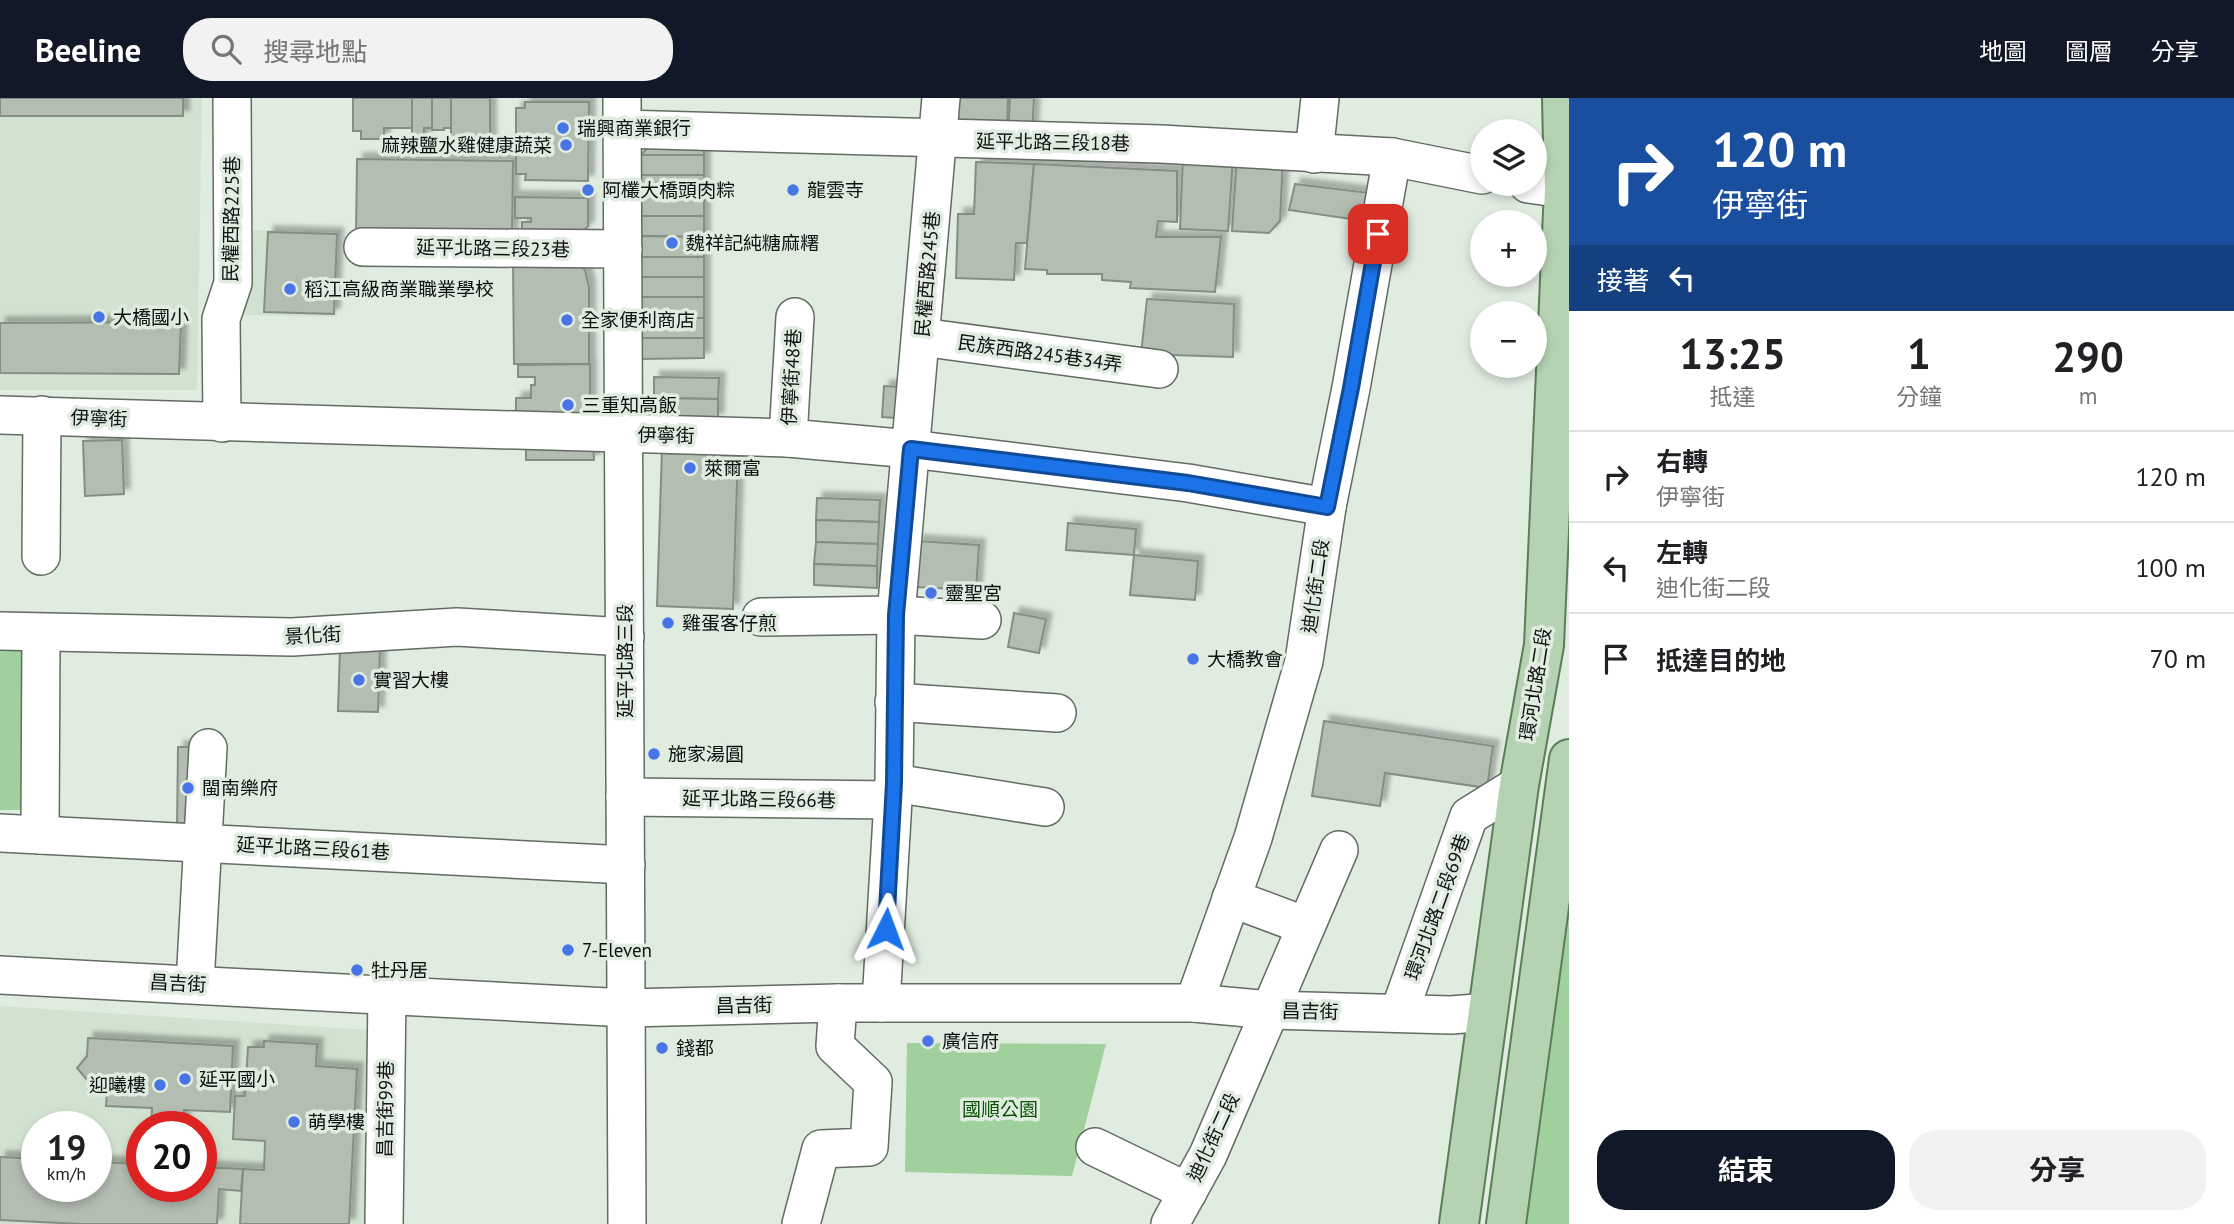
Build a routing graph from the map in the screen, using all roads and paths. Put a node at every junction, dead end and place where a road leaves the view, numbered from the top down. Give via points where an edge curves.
1 (232, 98) edge
2 (941, 98) edge
3 (1321, 98) edge
4 (1562, 98) edge
5 (622, 113) edge
6 (938, 139) junction
7 (1314, 154) junction
8 (1392, 157) junction
9 (1470, 173) edge
10 (1547, 180) edge
11 (1546, 196) edge
12 (363, 247) dead end
13 (623, 249) junction
14 (795, 317) dead end
15 (921, 337) junction
16 (1159, 369) dead end
17 (0, 415) edge
18 (42, 415) junction
19 (222, 423) junction
20 (624, 434) junction
21 (788, 438) junction
22 (911, 449) junction
23 (1327, 507) junction
24 (41, 556) dead end
25 (896, 615) junction
26 (761, 617) dead end
27 (982, 620) dead end
28 (0, 631) edge
29 (41, 634) junction
30 (625, 637) junction
31 (894, 702) junction
32 (1057, 713) dead end
33 (208, 748) dead end
34 (1569, 759) edge
35 (1519, 785) junction
36 (893, 792) junction
37 (625, 797) junction
38 (1045, 807) dead end
39 (0, 833) edge
40 (40, 835) junction
41 (204, 842) junction
42 (1339, 850) dead end
43 (626, 865) junction
44 (1231, 898) junction
45 (1306, 926) junction
46 (0, 975) edge
47 (195, 984) junction
48 (387, 994) junction
49 (838, 1003) junction
50 (881, 1003) junction
51 (1194, 1003) junction
52 (626, 1008) junction
53 (1270, 1010) junction
54 (1488, 1012) junction
55 (1399, 1013) junction
56 (1095, 1147) dead end
57 (1188, 1192) junction
58 (384, 1224) edge
59 (628, 1224) edge
60 (801, 1224) edge
61 (1170, 1224) edge
62 (1459, 1224) edge
63 (1506, 1224) edge

1 - 19 street, 民權西路225巷 via 233,284 221,319
2 - 6 street, 民權西路245巷
3 - 7 street
4 - 10 main road, 環河北路二段
5 - 6 street, 延平北路三段18巷
5 - 13 street, 延平北路三段
6 - 7 street, 延平北路三段18巷 via 1161,144
6 - 15 street, 民權西路245巷
7 - 8 street, 延平北路三段18巷
8 - 9 street, 延平北路三段18巷
8 - 23 street, 迪化街二段
11 - 35 main road, 環河北路二段 via 1544,645
12 - 13 street, 延平北路三段23巷
13 - 20 street, 延平北路三段
14 - 21 street, 伊寧街48巷
15 - 16 street, 民族西路245巷34弄
15 - 22 street, 民權西路245巷
17 - 18 street, 伊寧街
18 - 19 street, 伊寧街
18 - 24 street
19 - 20 street, 伊寧街
20 - 21 street, 伊寧街
20 - 30 street, 延平北路三段
21 - 22 street, 伊寧街
22 - 23 street, 伊寧街 via 1188,483
22 - 25 street, 民權西路245巷
23 - 44 street, 迪化街二段 via 1304,661 1254,838
25 - 26 street
25 - 27 street
25 - 31 street, 民權西路245巷
28 - 29 street, 景化街
29 - 30 street, 景化街 via 292,637 457,627
29 - 40 street
30 - 37 street, 延平北路三段
31 - 32 street
31 - 36 street, 民權西路245巷
33 - 41 street
34 - 63 main road
35 - 54 main road, 環河北路二段
35 - 55 street, 環河北路二段69巷 via 1469,816
36 - 37 street, 延平北路三段66巷
36 - 38 street, 延平北路三段66巷
36 - 50 street, 民權西路245巷
37 - 43 street, 延平北路三段
39 - 40 street, 延平北路三段61巷
40 - 41 street, 延平北路三段61巷
41 - 43 street, 延平北路三段61巷
41 - 47 street
42 - 45 street, 迪化街二段
43 - 52 street, 延平北路三段
44 - 45 street
44 - 51 street, 迪化街二段
45 - 53 street, 迪化街二段
46 - 47 street, 昌吉街
47 - 48 street, 昌吉街
48 - 52 street, 昌吉街
48 - 58 street, 昌吉街99巷
49 - 50 street, 昌吉街
49 - 52 street, 昌吉街
49 - 60 street via 835,1046 873,1082 869,1147 821,1149
50 - 51 street, 昌吉街
51 - 53 street, 昌吉街
52 - 59 street, 延平北路三段
53 - 55 street, 昌吉街
53 - 57 street, 迪化街二段
54 - 55 street, 昌吉街
54 - 62 main road, 環河北路二段
56 - 57 street
57 - 61 street, 迪化街二段

